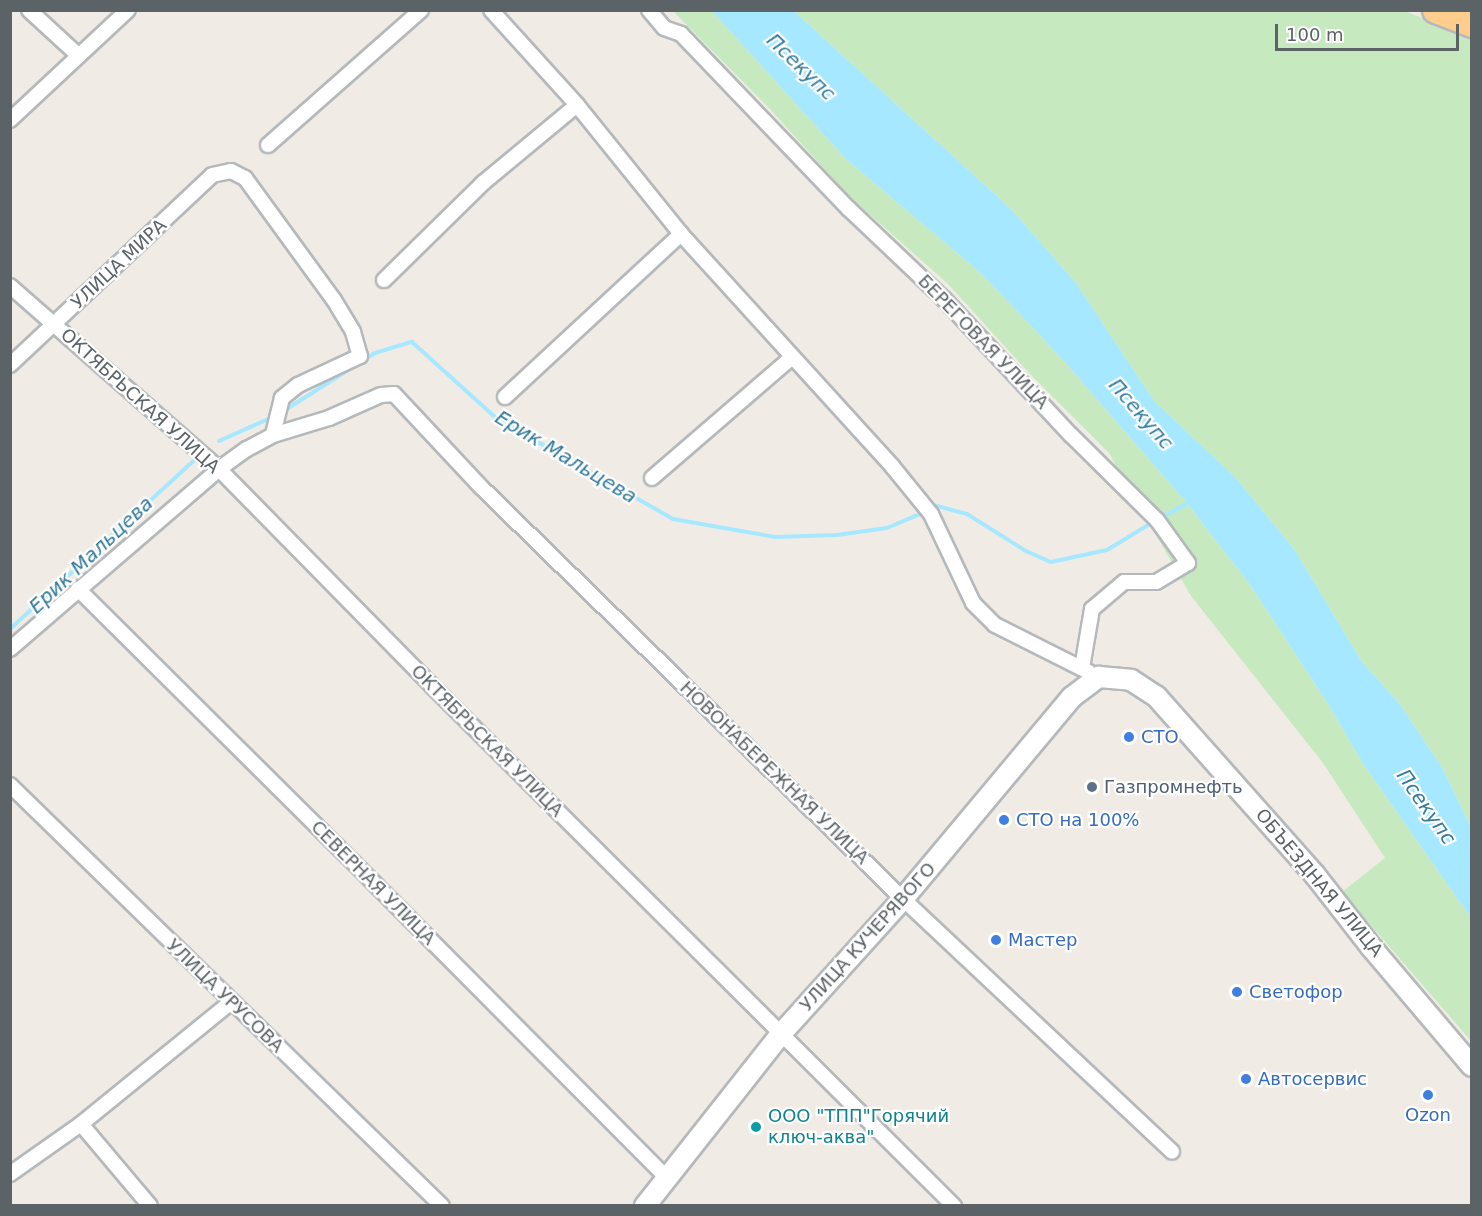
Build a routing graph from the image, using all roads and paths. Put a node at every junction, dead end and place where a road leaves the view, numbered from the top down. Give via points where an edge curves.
1 (29, 10) edge
2 (128, 10) edge
3 (421, 10) edge
4 (491, 10) edge
5 (650, 10) edge
6 (1436, 10) edge
7 (1472, 24) edge
8 (78, 55) junction
9 (577, 105) junction
10 (10, 120) edge
11 (268, 145) dead end
12 (681, 234) junction
13 (384, 280) dead end
14 (10, 286) edge
15 (55, 324) junction
16 (791, 358) junction
17 (10, 364) edge
18 (505, 397) dead end
19 (273, 435) junction
20 (219, 470) junction
21 (652, 478) dead end
22 (78, 589) junction
23 (10, 649) edge
24 (1090, 672) junction
25 (10, 785) edge
26 (903, 899) junction
27 (231, 1002) junction
28 (781, 1034) junction
29 (1472, 1066) edge
30 (81, 1124) junction
31 (1172, 1152) dead end
32 (10, 1174) edge
33 (667, 1178) junction
34 (150, 1206) edge
35 (442, 1206) edge
36 (645, 1206) edge
37 (954, 1206) edge

1 - 8 street
2 - 8 street
3 - 11 street
4 - 9 street
5 - 24 street, БЕРЕГОВАЯ УЛИЦА via 664,28 681,34 849,209 944,299 1157,520 1188,563 1156,582 1124,582 1092,609
6 - 7 highway
8 - 10 street
9 - 12 street
9 - 13 street via 483,183
12 - 16 street
12 - 18 street
14 - 15 street, ОКТЯБРЬСКАЯ УЛИЦА
15 - 17 street, УЛИЦА МИРА
15 - 19 street, УЛИЦА МИРА via 212,175 231,171 244,178 334,300 353,332 360,356 298,385 282,398
15 - 20 street, ОКТЯБРЬСКАЯ УЛИЦА
16 - 21 street
16 - 24 street via 892,466 931,514 973,603 995,625
19 - 20 street
19 - 26 street, НОВОНАБЕРЕЖНАЯ УЛИЦА via 329,418 381,395 394,394 482,488
20 - 22 street
20 - 28 street, ОКТЯБРЬСКАЯ УЛИЦА
22 - 23 street
22 - 33 street, СЕВЕРНАЯ УЛИЦА
24 - 26 street, УЛИЦА КУЧЕРЯВОГО
24 - 29 street, ОБЪЕЗДНАЯ УЛИЦА via 1131,680 1156,696 1316,875
25 - 27 street, УЛИЦА УРУСОВА
26 - 28 street, УЛИЦА КУЧЕРЯВОГО
26 - 31 street, НОВОНАБЕРЕЖНАЯ УЛИЦА
27 - 30 street
27 - 35 street, УЛИЦА УРУСОВА
28 - 33 street, УЛИЦА КУЧЕРЯВОГО
28 - 37 street, ОКТЯБРЬСКАЯ УЛИЦА
30 - 32 street
30 - 34 street
33 - 36 street, УЛИЦА КУЧЕРЯВОГО

